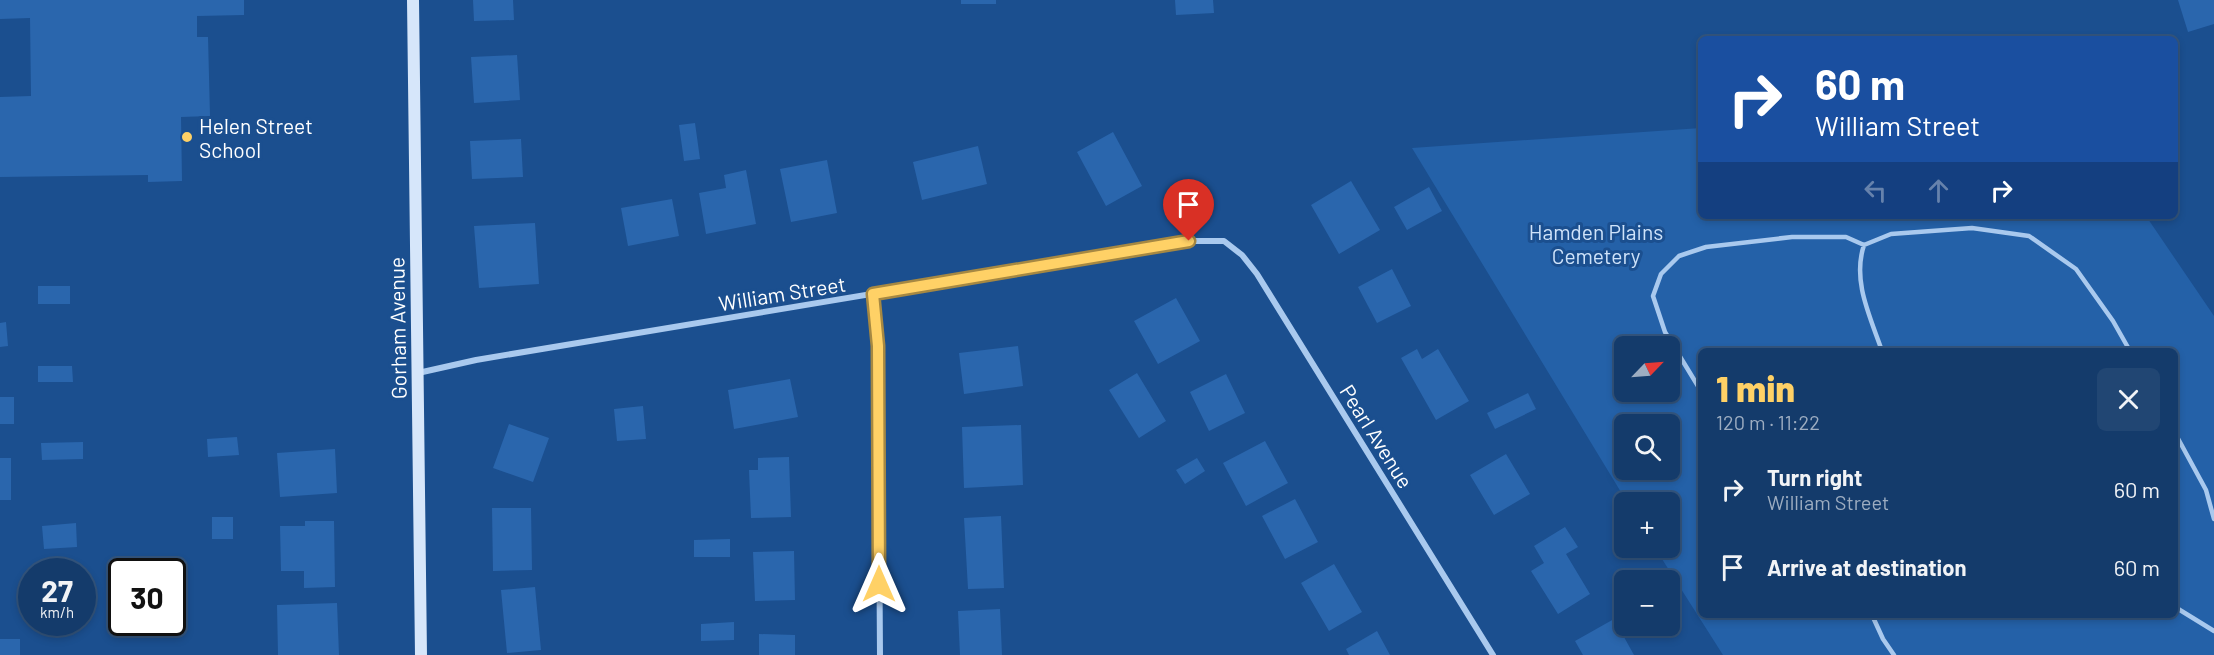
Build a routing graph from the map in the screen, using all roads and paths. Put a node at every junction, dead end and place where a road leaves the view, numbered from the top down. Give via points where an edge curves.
1 (413, 0) edge
2 (1224, 241) joint
3 (1864, 245) junction
4 (873, 294) junction
5 (1881, 348) edge
6 (2128, 348) edge
7 (417, 373) junction
8 (1698, 386) edge
9 (2178, 439) edge
10 (2214, 519) edge
11 (2178, 609) edge
12 (1873, 618) edge
13 (2214, 631) edge
14 (421, 655) edge
15 (880, 655) edge
16 (1493, 655) edge
17 (1894, 655) edge

1 - 7 main road, Gorham Avenue
2 - 4 street, William Street via 1189,241
2 - 16 street, Pearl Avenue via 1257,274
3 - 5 lane via 1859,260 1859,283
3 - 6 lane via 1891,234 1972,228 2029,236 2076,269
3 - 8 lane via 1846,237 1792,237 1706,247 1679,256 1661,274 1653,296 1665,332
4 - 7 street, William Street
4 - 15 street via 878,346
7 - 14 main road, Gorham Avenue
9 - 10 lane via 2206,490
11 - 13 lane
12 - 17 lane

